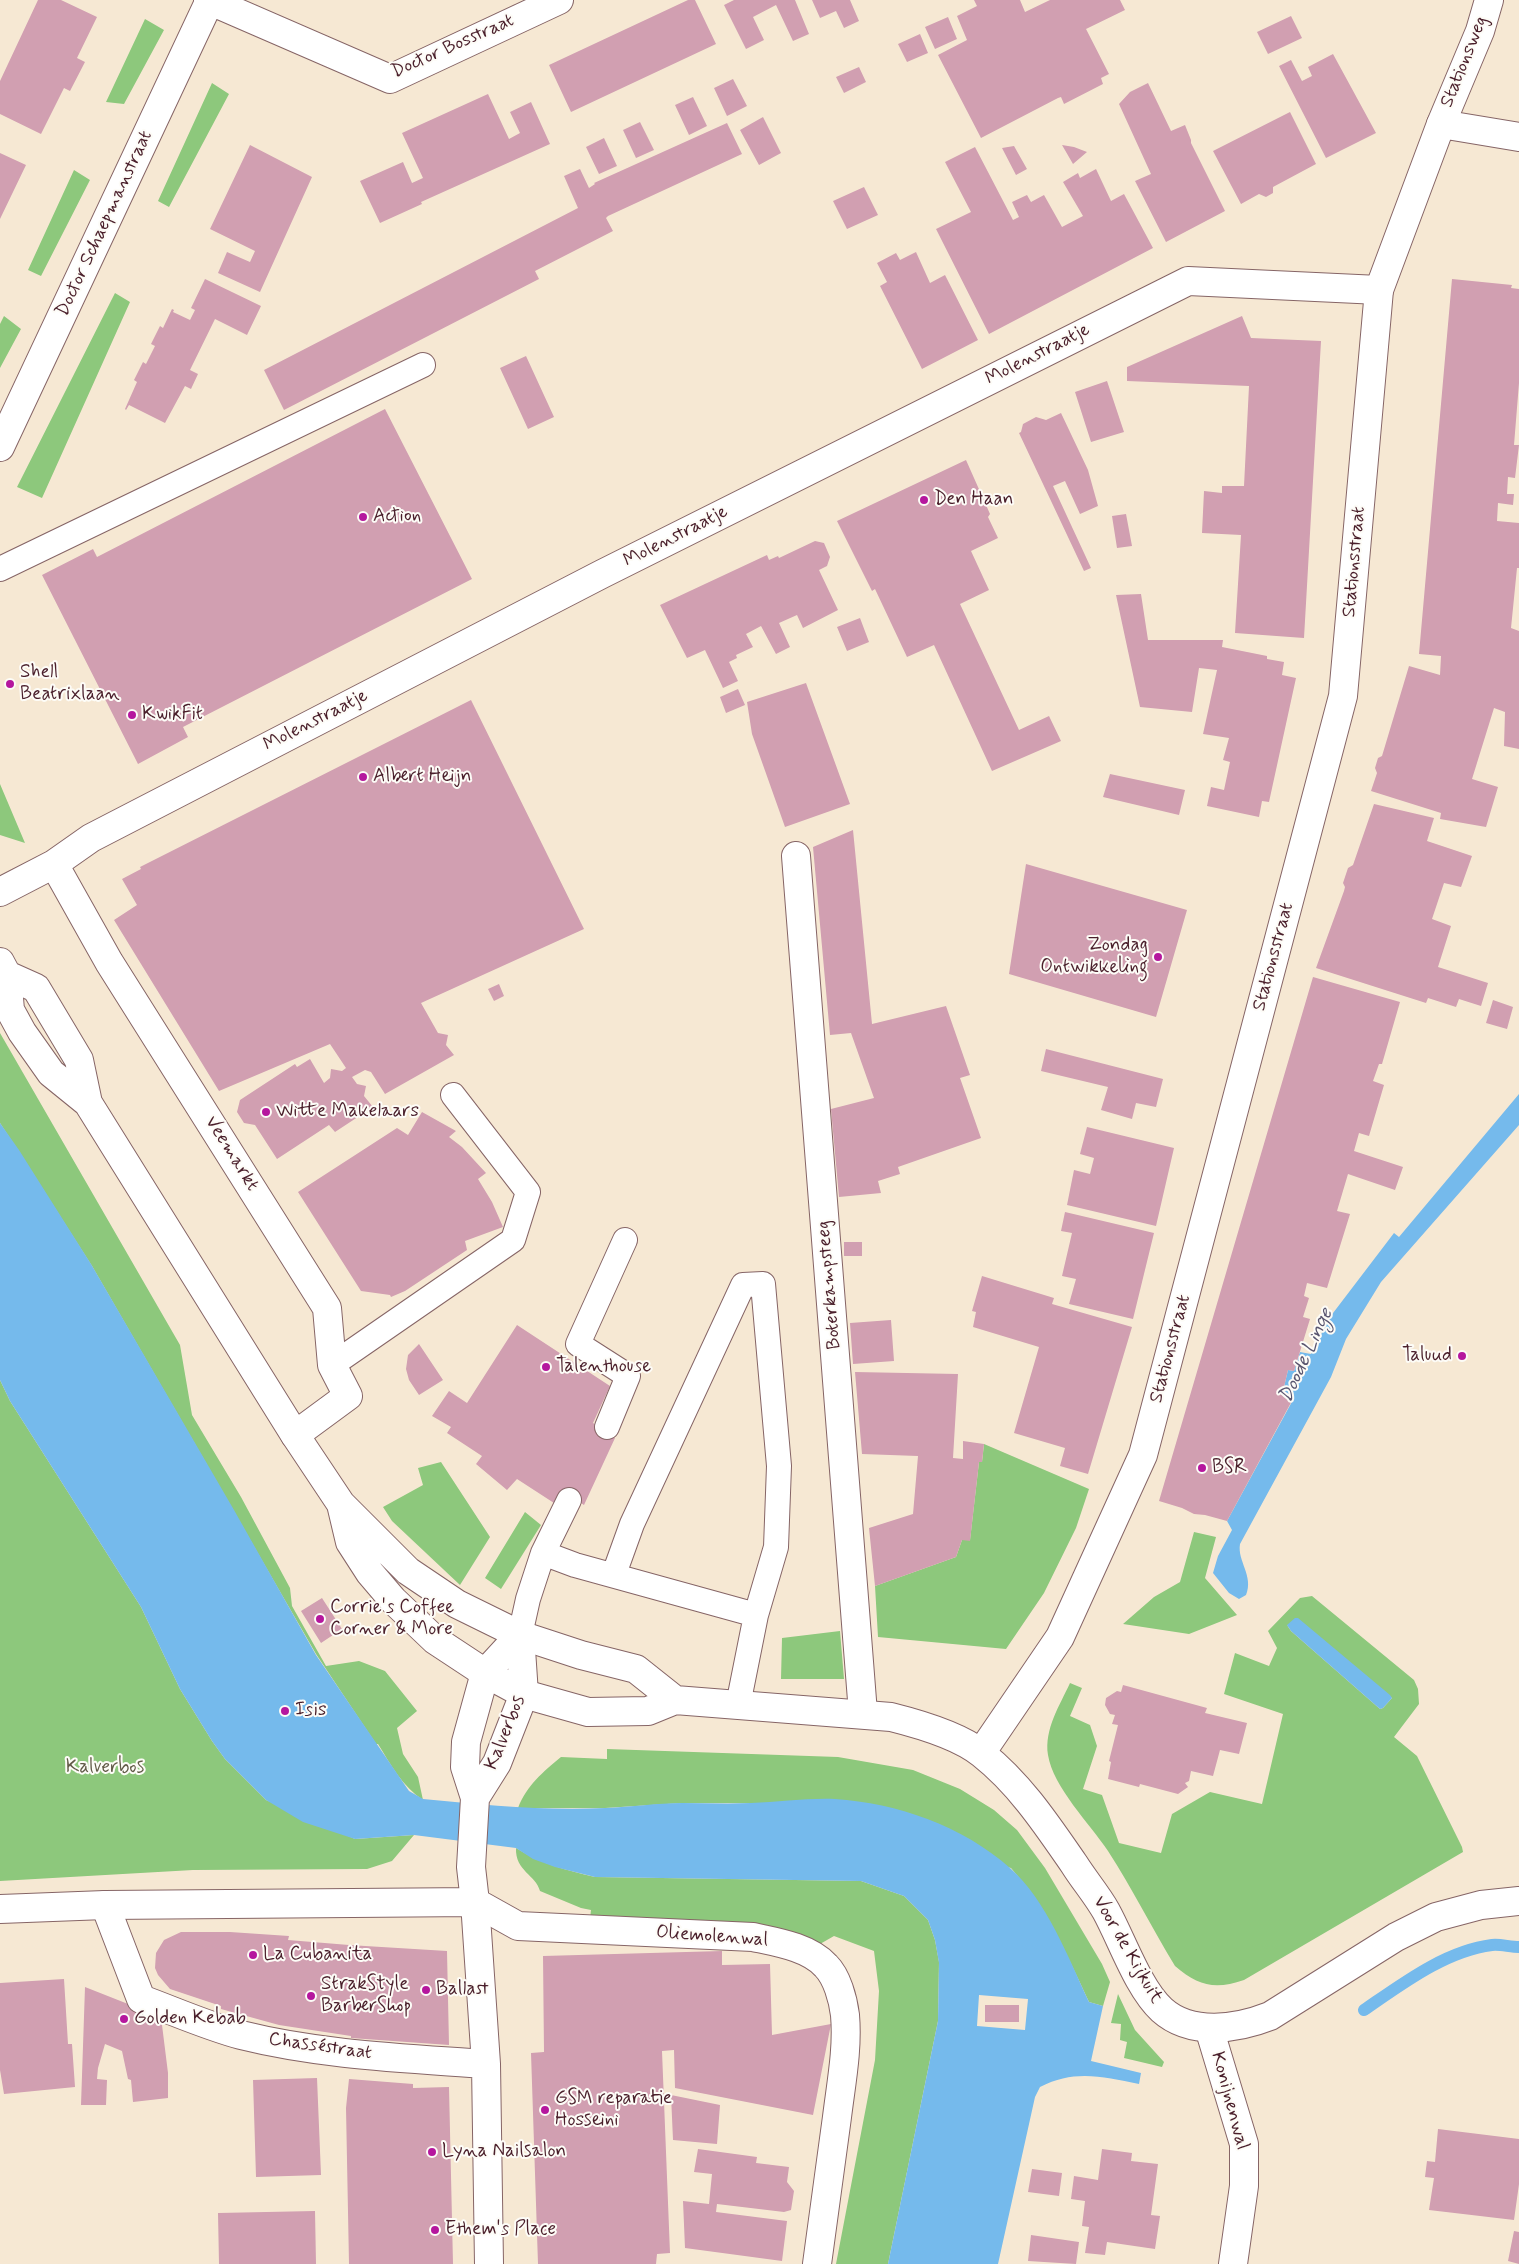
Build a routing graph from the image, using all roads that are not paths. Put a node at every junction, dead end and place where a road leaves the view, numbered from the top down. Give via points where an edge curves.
1 (209, 0) edge
2 (559, 0) edge
3 (1489, 0) edge
4 (1441, 124) junction
5 (1519, 137) edge
6 (1379, 290) junction
7 (423, 365) dead end
8 (0, 447) edge
9 (0, 569) edge
10 (796, 856) dead end
11 (54, 864) junction
12 (0, 892) edge
13 (2, 971) edge
14 (453, 1094) dead end
15 (625, 1240) dead end
16 (332, 1365) junction
17 (608, 1427) dead end
18 (295, 1435) junction
19 (568, 1500) dead end
20 (341, 1504) junction
21 (543, 1553) junction
22 (614, 1574) junction
23 (756, 1615) junction
24 (520, 1635) junction
25 (485, 1673) junction
26 (524, 1694) junction
27 (675, 1700) junction
28 (738, 1705) junction
29 (863, 1713) junction
30 (981, 1753) junction
31 (475, 1798) junction
32 (475, 1902) junction
33 (1519, 1902) edge
34 (105, 1905) junction
35 (0, 1909) edge
36 (1209, 2028) junction
37 (486, 2064) junction
38 (489, 2264) edge
39 (817, 2264) edge
40 (1233, 2264) edge

1 - 2 street, Doctor Bosstraat via 390,79
1 - 8 street, Doctor Schaepmanstraat
3 - 4 street, Stationsweg
4 - 5 street
4 - 6 street, Stationsstraat
6 - 11 street, Molenstraatje via 1188,280 581,585 91,838
6 - 30 street, Stationsstraat via 1343,696 1143,1455 1060,1637
7 - 9 lane
10 - 29 street, Boterkampsteeg
11 - 12 street, Molenstraatje
11 - 16 street, Veemarkt via 110,962 327,1308
13 - 18 street via 10,1010 22,1032 51,1073 88,1103
14 - 16 lane via 528,1192 513,1240
15 - 17 lane via 578,1344 628,1376
16 - 18 street, Veemarkt via 348,1396
18 - 20 street
19 - 21 lane
20 - 24 street via 408,1571 457,1604
20 - 25 street via 350,1542 387,1593 435,1640
21 - 22 lane
21 - 24 lane
22 - 23 lane
22 - 23 lane via 632,1524 743,1285 763,1284 779,1466 776,1546
23 - 28 lane
24 - 25 street, Kalverbos
24 - 26 street, Kalverbos
24 - 27 street via 636,1669
25 - 26 street
25 - 31 street, Kalverbos via 466,1742 465,1767
26 - 27 street via 588,1712 648,1711
26 - 31 street, Kalverbos via 497,1764
27 - 28 street, Voor de Kijkuit
28 - 29 street, Voor de Kijkuit
29 - 30 street, Voor de Kijkuit via 918,1724
30 - 36 street, Voor de Kijkuit via 1023,1793 1052,1833 1105,1910 1150,1996 1174,2019
31 - 32 street, Kalverbos via 471,1867
32 - 34 street
32 - 37 street, Kalverbos
32 - 39 street, Oliemolenwal via 518,1926 753,1937 786,1944 815,1957 826,1966 834,1976 845,2015 844,2059
33 - 36 street, Voor de Kijkuit via 1481,1905 1436,1916 1396,1937 1270,2016 1254,2023
34 - 35 street
34 - 37 street, Chasséstraat via 141,1999 239,2034 296,2046
36 - 40 street, Konijnenwal via 1244,2144 1244,2186
37 - 38 street, Kalverbos

